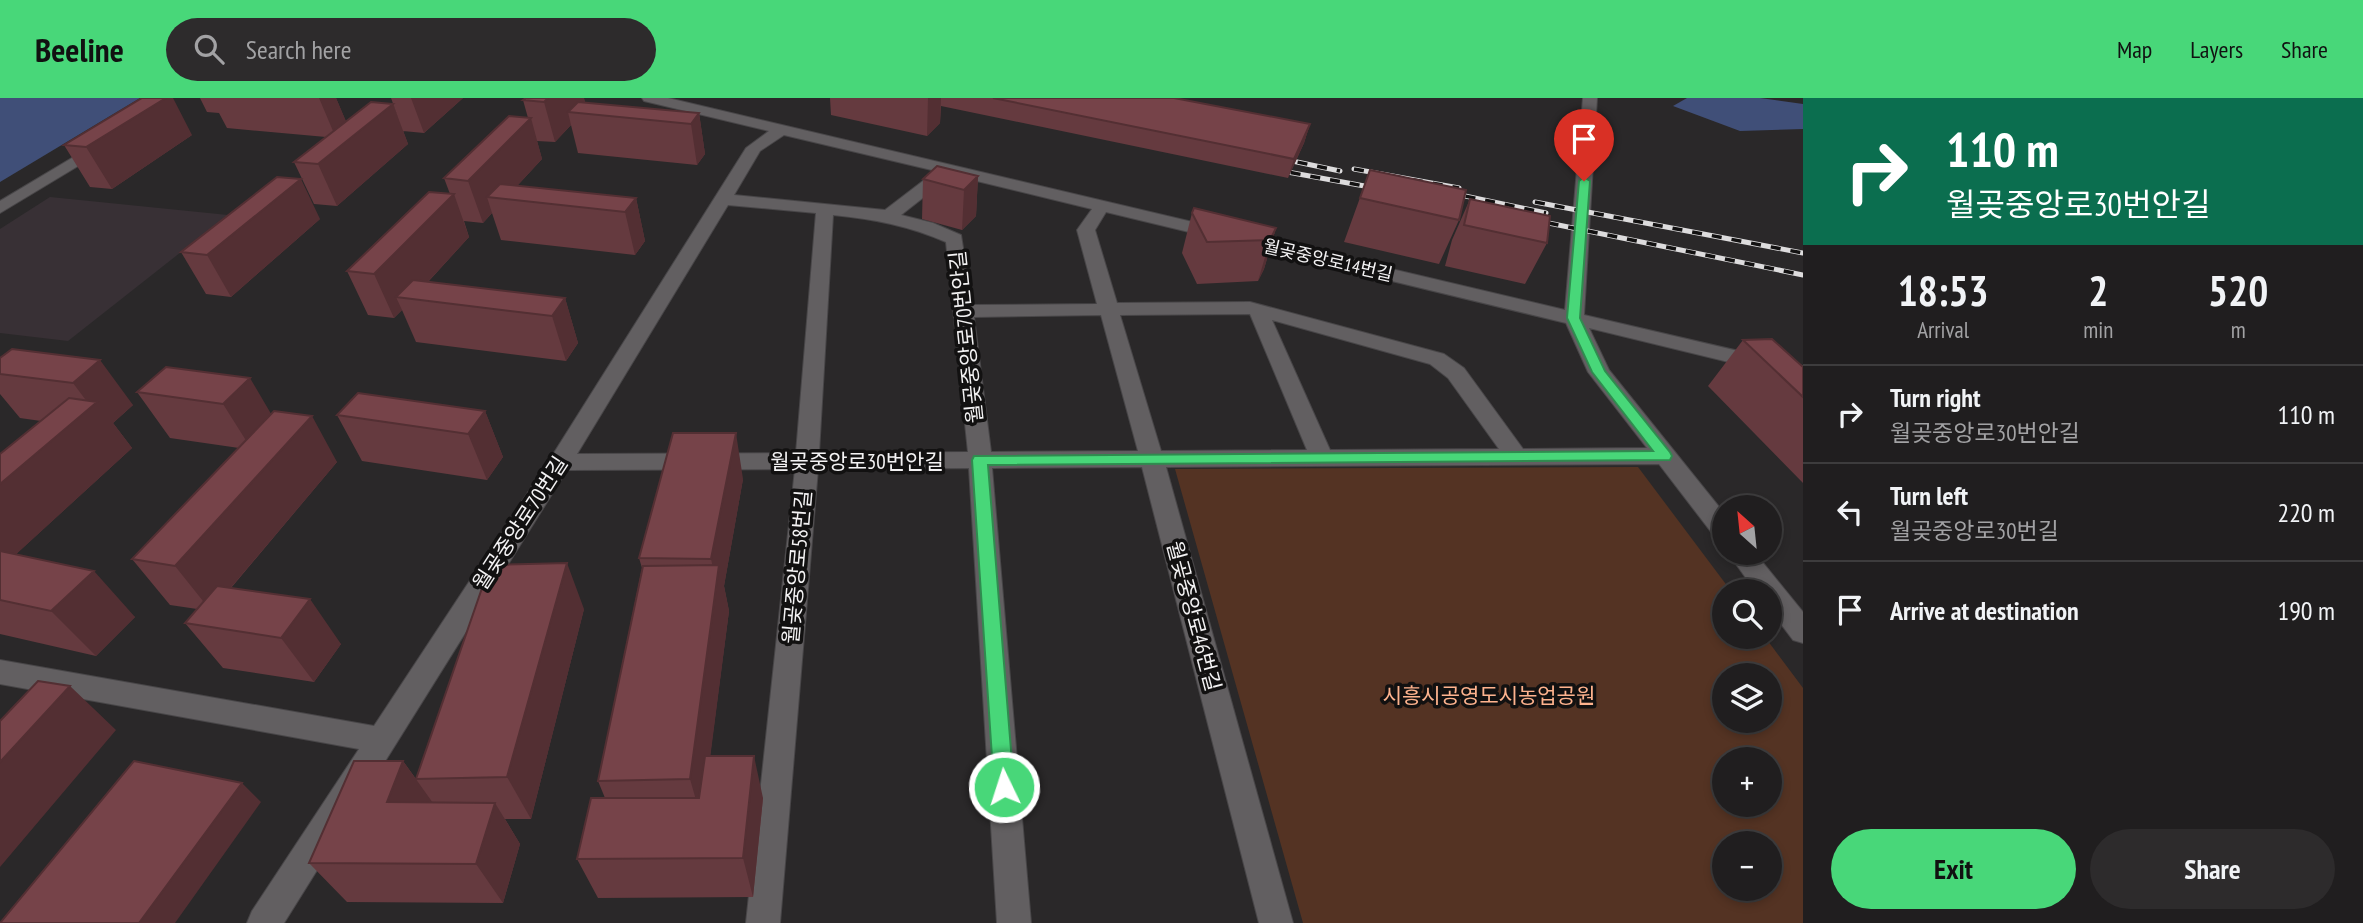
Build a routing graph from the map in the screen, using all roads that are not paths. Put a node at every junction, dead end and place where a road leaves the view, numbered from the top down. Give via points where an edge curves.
1 (649, 98) edge
2 (1590, 98) edge
3 (781, 130) junction
4 (118, 135) edge
5 (948, 170) junction
6 (723, 199) junction
7 (1102, 206) junction
8 (0, 208) edge
9 (825, 210) junction
10 (888, 216) junction
11 (1109, 309) junction
12 (1258, 310) junction
13 (964, 311) junction
14 (1574, 318) junction
15 (1803, 373) edge
16 (1665, 456) junction
17 (1517, 457) junction
18 (1322, 458) junction
19 (980, 460) junction
20 (1152, 460) junction
21 (807, 461) junction
22 (560, 462) junction
23 (1712, 516) edge
24 (1750, 565) edge
25 (1803, 632) edge
26 (0, 672) edge
27 (381, 740) junction
28 (264, 923) edge
29 (763, 923) edge
30 (1014, 923) edge
31 (1276, 923) edge

1 - 3 street, 월곶중앙로14번길
2 - 14 street
3 - 5 street, 월곶중앙로14번길
3 - 6 street, 월곶중앙로70번길 via 754,148
4 - 8 street
5 - 7 street, 월곶중앙로14번길
5 - 10 street
6 - 9 street, 월곶중앙로70번안길
6 - 22 street, 월곶중앙로70번길
7 - 11 street, 월곶중앙로46번길 via 1086,230
7 - 14 street, 월곶중앙로14번길
9 - 10 street, 월곶중앙로70번안길
9 - 21 street, 월곶중앙로58번길
10 - 13 street, 월곶중앙로70번안길 via 955,239
11 - 12 street
11 - 13 street
11 - 20 street, 월곶중앙로46번길
12 - 17 street via 1437,359 1456,373
12 - 18 street
13 - 19 street, 월곶중앙로70번안길
14 - 15 street, 월곶중앙로14번길
14 - 16 street via 1599,372
16 - 17 street, 월곶중앙로30번안길
16 - 23 street
17 - 18 street, 월곶중앙로30번안길
18 - 20 street, 월곶중앙로30번안길
19 - 20 street, 월곶중앙로30번안길
19 - 21 street, 월곶중앙로30번안길
19 - 30 street, 월곶중앙로70번안길
20 - 31 street, 월곶중앙로46번길
21 - 22 street, 월곶중앙로30번안길
21 - 29 street, 월곶중앙로58번길
22 - 27 street, 월곶중앙로70번길
24 - 25 street
26 - 27 street
27 - 28 street, 월곶중앙로70번길

